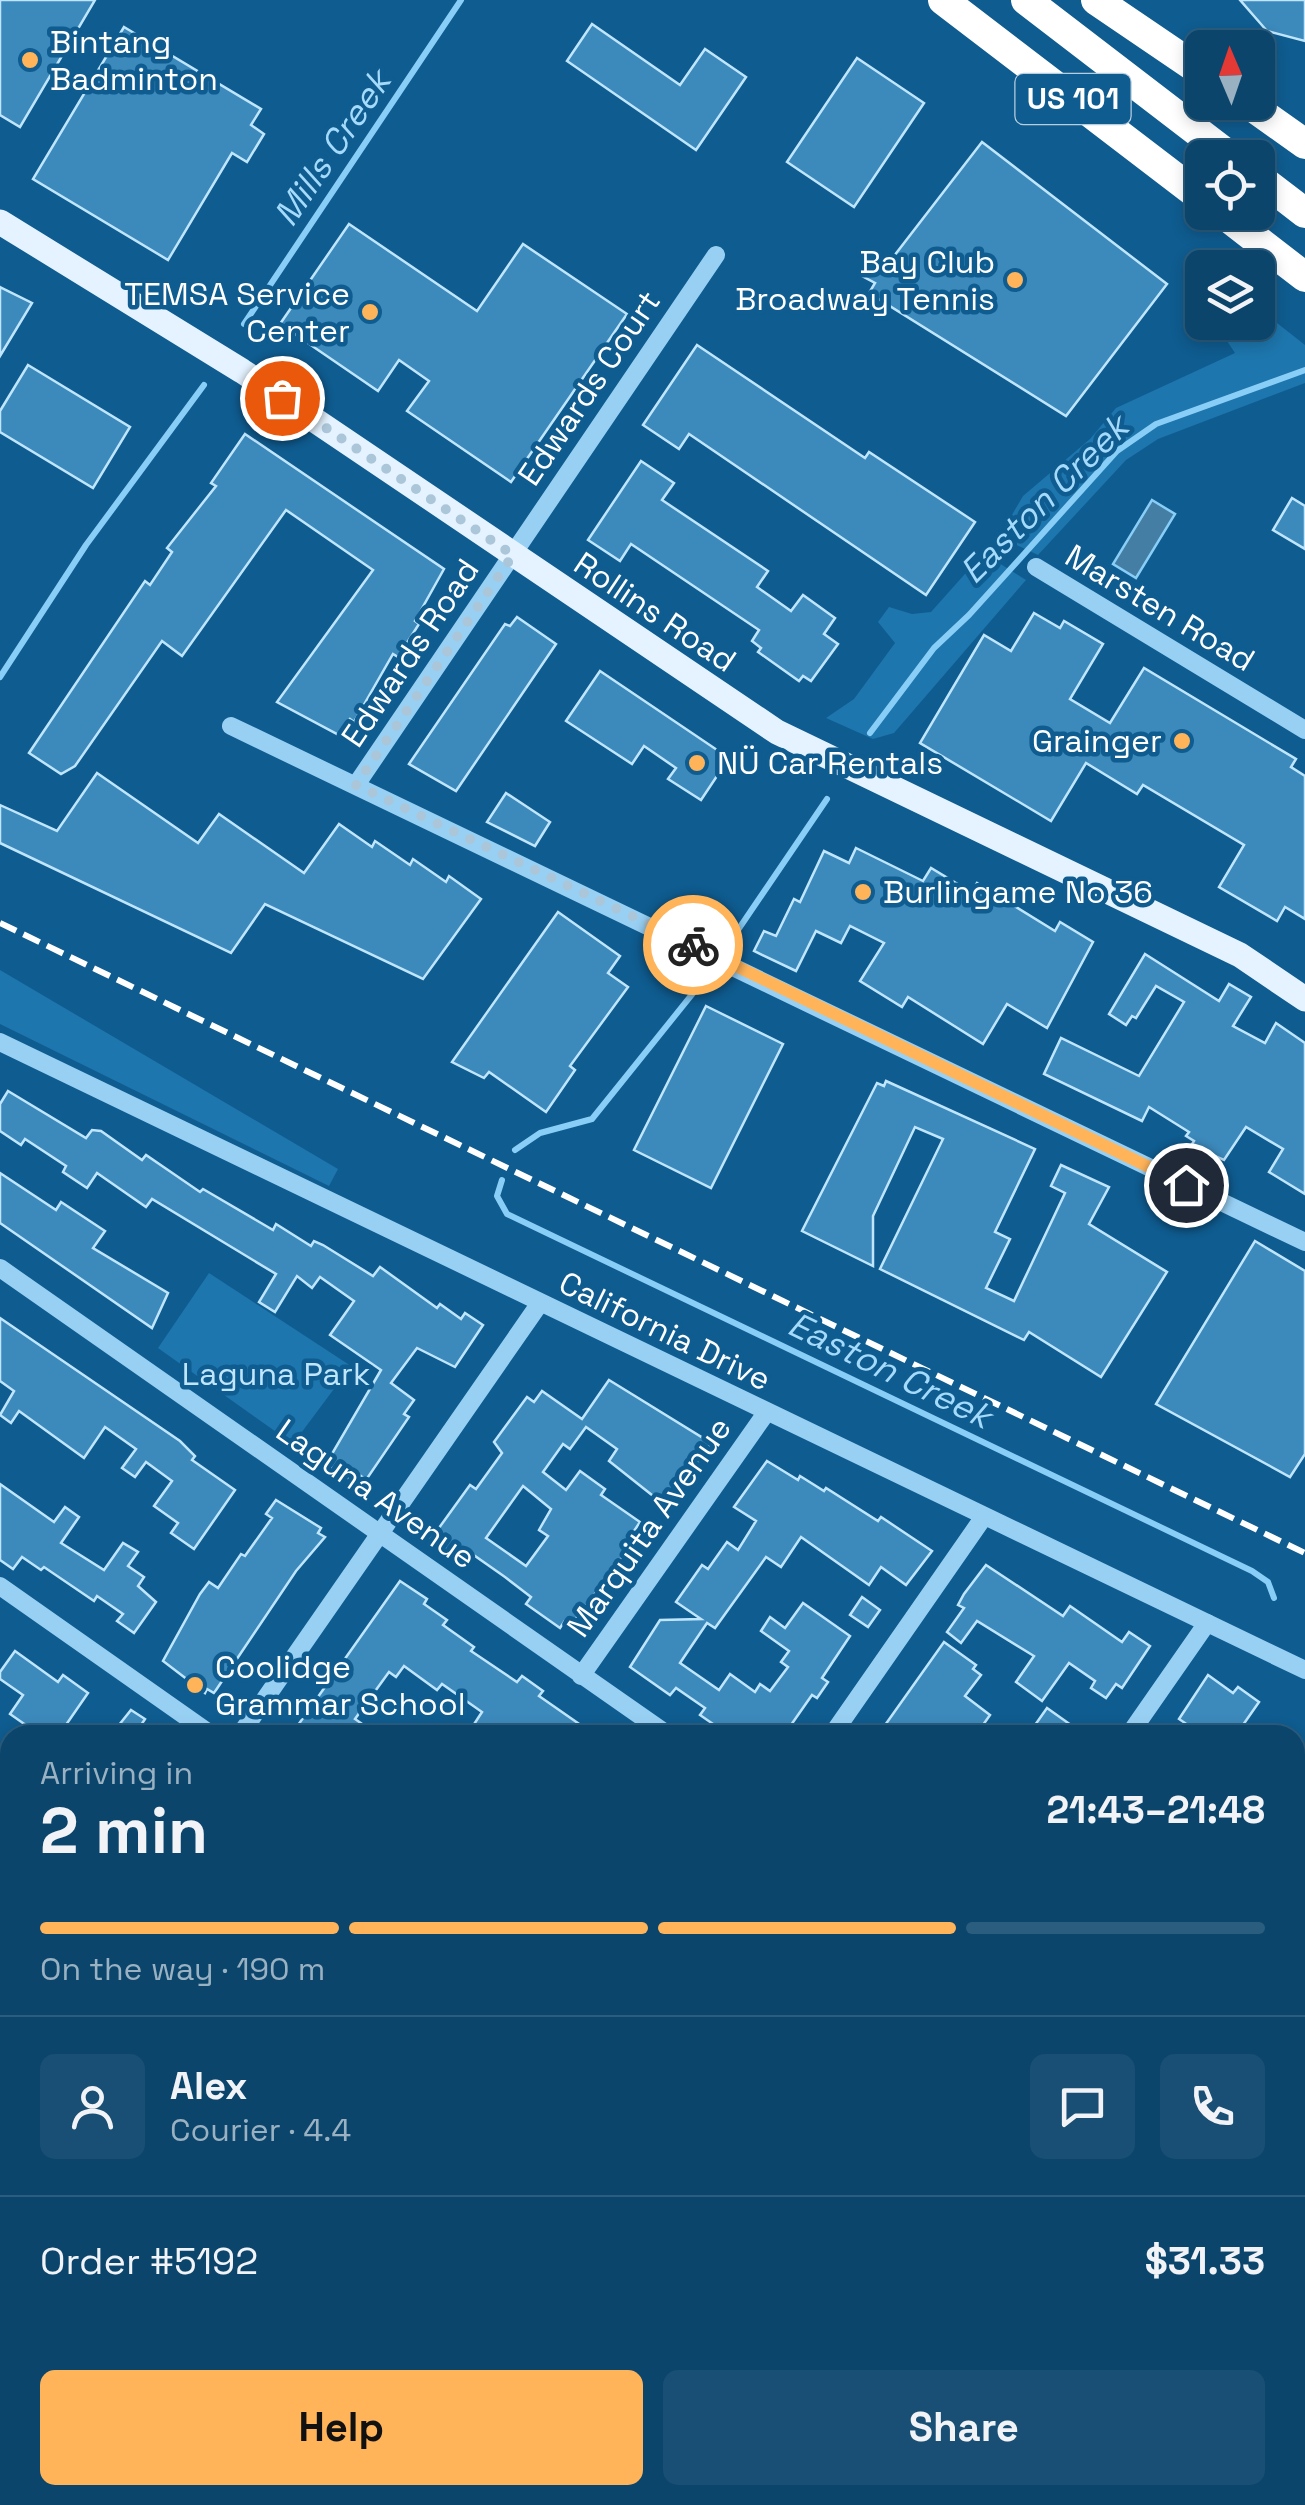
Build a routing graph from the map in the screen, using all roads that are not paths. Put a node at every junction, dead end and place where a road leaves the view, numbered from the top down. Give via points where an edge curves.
1 (943, 0) edge
2 (1026, 0) edge
3 (1096, 0) edge
4 (1185, 60) edge
5 (1271, 120) edge
6 (1209, 140) edge
7 (1305, 144) edge
8 (1185, 185) edge
9 (1275, 190) edge
10 (1305, 213) edge
11 (0, 222) edge
12 (1245, 230) edge
13 (716, 254) dead end
14 (1305, 276) edge
15 (513, 555) junction
16 (1036, 567) dead end
17 (230, 726) dead end
18 (1305, 730) edge
19 (356, 785) junction
20 (1305, 999) edge
21 (0, 1042) edge
22 (1305, 1242) edge
23 (0, 1268) edge
24 (540, 1303) junction
25 (766, 1413) junction
26 (983, 1518) junction
27 (380, 1533) junction
28 (0, 1586) edge
29 (1207, 1623) junction
30 (1305, 1670) edge
31 (582, 1676) junction
32 (198, 1725) edge
33 (247, 1725) edge
34 (653, 1725) edge
35 (839, 1725) edge
36 (1136, 1725) edge

1 - 8 highway, US 101
2 - 6 highway, US 101
3 - 4 highway
5 - 7 highway
9 - 10 highway
11 - 15 main road, Rollins Road via 201,345
12 - 14 highway
13 - 15 street, Edwards Court
15 - 19 street, Edwards Road
15 - 20 main road, Rollins Road via 778,732 1224,947
16 - 18 street, Marsten Road
17 - 19 street
19 - 22 street
21 - 24 street, California Drive
23 - 27 street, Laguna Avenue
24 - 25 street, California Drive
24 - 27 street
25 - 26 street, California Drive
25 - 31 street, Marquita Avenue
26 - 29 street, California Drive
26 - 35 street
27 - 31 street, Laguna Avenue
27 - 33 street
28 - 32 street
29 - 30 street, California Drive
29 - 36 street
31 - 34 street, Laguna Avenue

